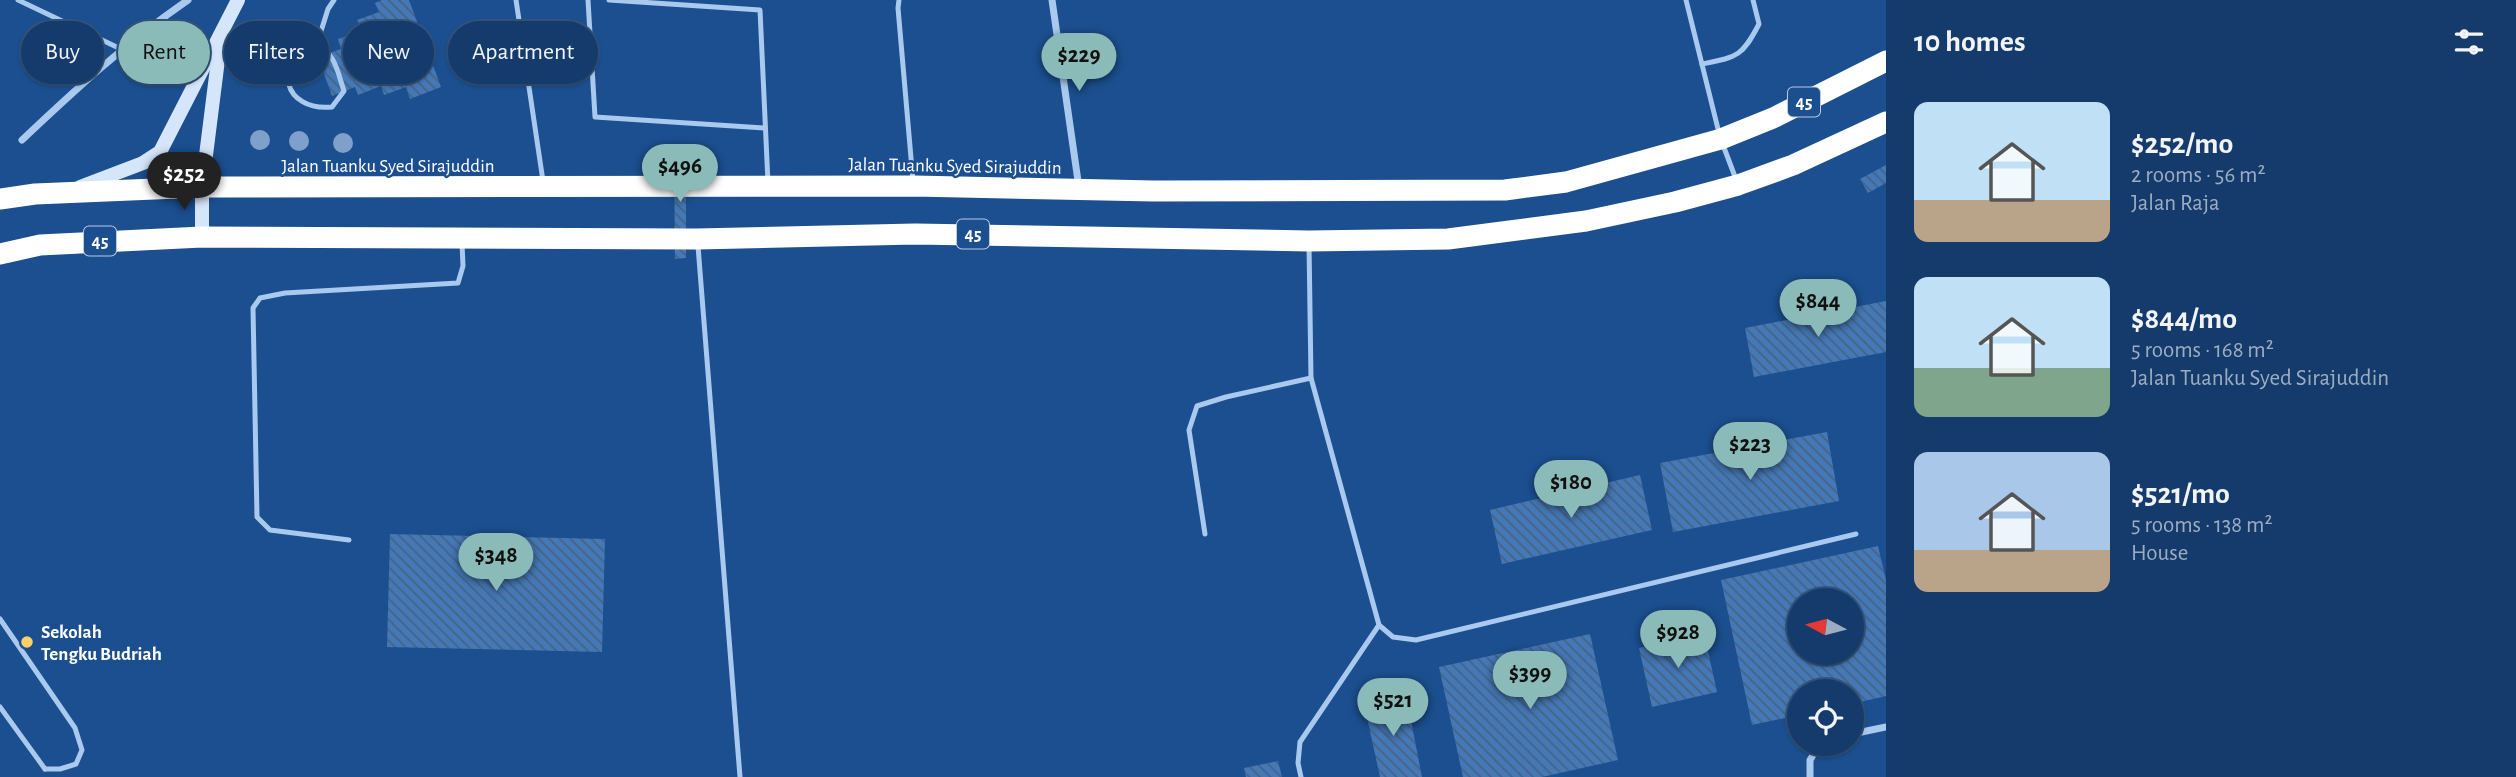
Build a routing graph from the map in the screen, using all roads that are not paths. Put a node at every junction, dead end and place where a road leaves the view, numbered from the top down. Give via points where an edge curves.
1 (18, 0) edge
2 (188, 0) edge
3 (238, 0) edge
4 (334, 0) edge
5 (516, 0) edge
6 (588, 0) edge
7 (609, 0) edge
8 (899, 0) edge
9 (1052, 0) edge
10 (1686, 0) edge
11 (1753, 0) edge
12 (157, 21) edge
13 (323, 21) edge
14 (221, 32) junction
15 (316, 47) joint
16 (118, 48) edge
17 (118, 54) edge
18 (1886, 61) edge
19 (1702, 64) junction
20 (1886, 122) edge
21 (765, 128) junction
22 (1721, 139) junction
23 (22, 140) dead end
24 (1738, 185) junction
25 (768, 186) junction
26 (914, 186) junction
27 (202, 187) junction
28 (544, 188) junction
29 (1079, 189) junction
30 (66, 193) junction
31 (0, 199) edge
32 (202, 237) junction
33 (697, 239) junction
34 (462, 240) junction
35 (1309, 241) junction
36 (0, 254) edge
37 (1311, 378) junction
38 (1205, 534) dead end
39 (1856, 534) dead end
40 (349, 540) dead end
41 (0, 619) edge
42 (1379, 625) junction
43 (0, 707) edge
44 (1886, 727) edge
45 (1864, 732) edge
46 (1812, 756) edge
47 (45, 769) junction
48 (43, 777) edge
49 (740, 777) edge
50 (1301, 777) edge
51 (1810, 777) edge

1 - 16 lane
2 - 12 street
3 - 14 street
4 - 13 lane
5 - 28 lane
6 - 21 lane via 595,117
7 - 21 lane via 760,10
8 - 26 lane
9 - 29 street
10 - 19 lane
11 - 19 lane via 1759,24 1748,46 1733,58
14 - 27 street
14 - 30 street via 160,152
15 - 15 lane via 330,53 344,91 332,107 310,107 290,89 293,62
17 - 23 street
18 - 22 highway, Jalan Tuanku Syed Sirajuddin / 45
19 - 22 lane
20 - 24 highway, 45
21 - 25 lane
22 - 24 lane
22 - 29 highway, Jalan Tuanku Syed Sirajuddin / 45 via 1566,182 1505,190
24 - 35 highway, 45 via 1586,221 1505,233 1448,239
25 - 26 highway, Jalan Tuanku Syed Sirajuddin / 45
25 - 28 highway, Jalan Tuanku Syed Sirajuddin / 45
26 - 29 highway, Jalan Tuanku Syed Sirajuddin / 45
27 - 28 highway, Jalan Tuanku Syed Sirajuddin / 45
27 - 30 highway, Jalan Tuanku Syed Sirajuddin / 45
27 - 32 street
30 - 31 highway, Jalan Tuanku Syed Sirajuddin / 45
32 - 34 highway, 45
32 - 36 highway, 45 via 40,245
33 - 34 highway, 45
33 - 35 highway, 45 via 915,234
33 - 49 lane
34 - 40 lane via 458,283 285,293 260,298 253,308 257,517 270,530
35 - 37 lane
37 - 38 lane via 1198,406 1189,430
37 - 42 lane
39 - 42 lane via 1416,640 1393,637
41 - 47 lane via 75,728 82,750 76,764
42 - 50 lane via 1300,742
43 - 47 lane
44 - 45 street
46 - 51 street
47 - 48 lane

